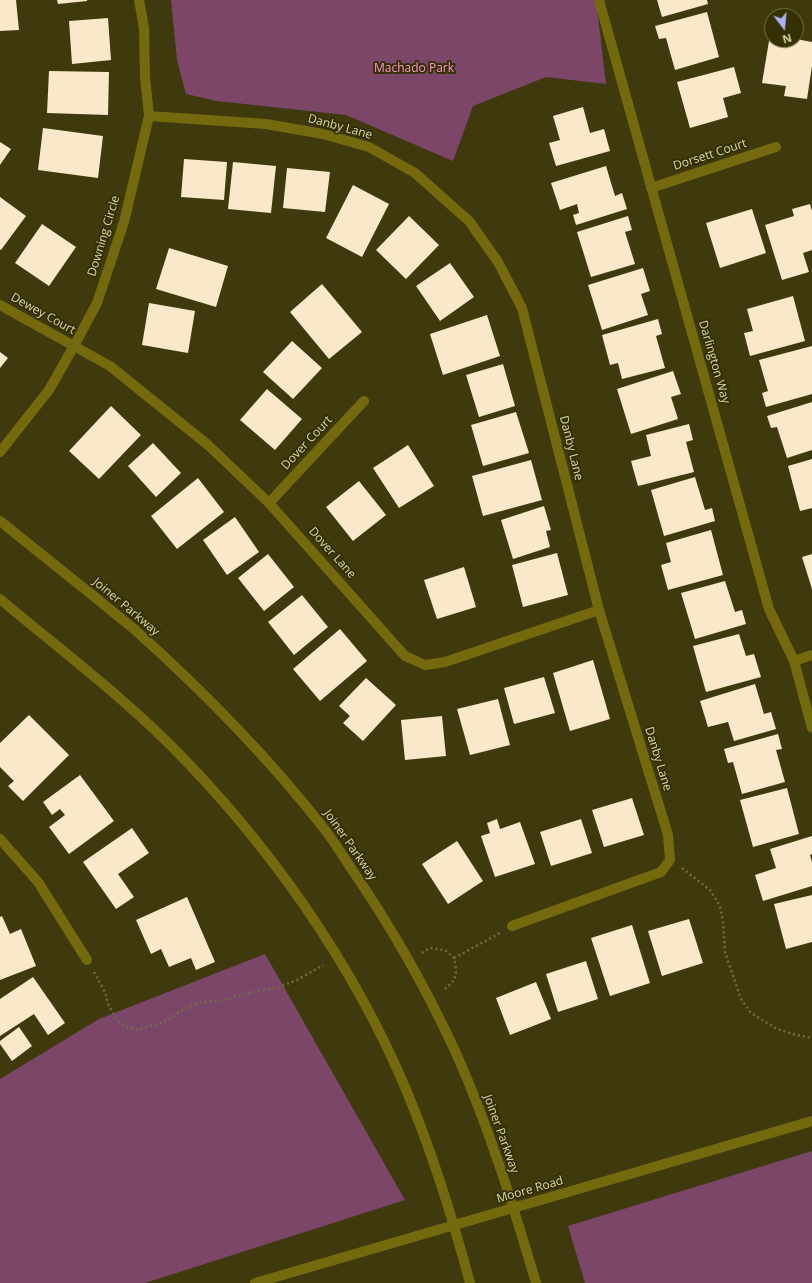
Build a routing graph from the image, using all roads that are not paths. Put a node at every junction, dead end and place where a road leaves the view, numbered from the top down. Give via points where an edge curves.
1 (139, 0) edge
2 (599, 0) edge
3 (149, 116) junction
4 (776, 147) dead end
5 (651, 188) junction
6 (0, 305) edge
7 (74, 346) junction
8 (364, 401) dead end
9 (0, 452) edge
10 (270, 503) junction
11 (0, 521) edge
12 (0, 599) edge
13 (599, 610) junction
14 (812, 655) edge
15 (794, 661) junction
16 (812, 728) edge
17 (0, 839) edge
18 (512, 926) road end
19 (87, 960) road end
20 (812, 1121) edge
21 (514, 1208) junction
22 (454, 1225) junction
23 (255, 1283) edge
24 (470, 1283) edge
25 (536, 1283) edge

1 - 3 street, Downing Circle via 144,28
2 - 5 street, Darlington Way
3 - 7 street, Downing Circle via 124,222 97,303
3 - 13 street, Danby Lane via 266,124 323,134 369,147 415,174 469,221 498,262 522,308
4 - 5 street, Dorsett Court
5 - 15 street, Darlington Way via 769,609
6 - 7 street, Dewey Court
7 - 9 street, Downing Circle via 49,390
7 - 10 street, Dover Lane via 110,366 154,400 208,445
8 - 10 street, Dover Court
10 - 13 street, Dover Lane via 405,656 425,665 444,662
11 - 21 street, Joiner Parkway via 132,628 187,678 280,776 323,827 377,908 409,962 456,1052
12 - 22 street via 142,719 186,761 233,813 310,913 376,1024 399,1072 418,1117
13 - 18 street, Danby Lane via 668,835 670,860 661,872
14 - 15 street
15 - 16 street, Darlington Way
17 - 19 street via 38,882
20 - 21 street, Moore Road
21 - 22 street, Moore Road
21 - 25 street, Joiner Parkway
22 - 23 street, Moore Road
22 - 24 street

